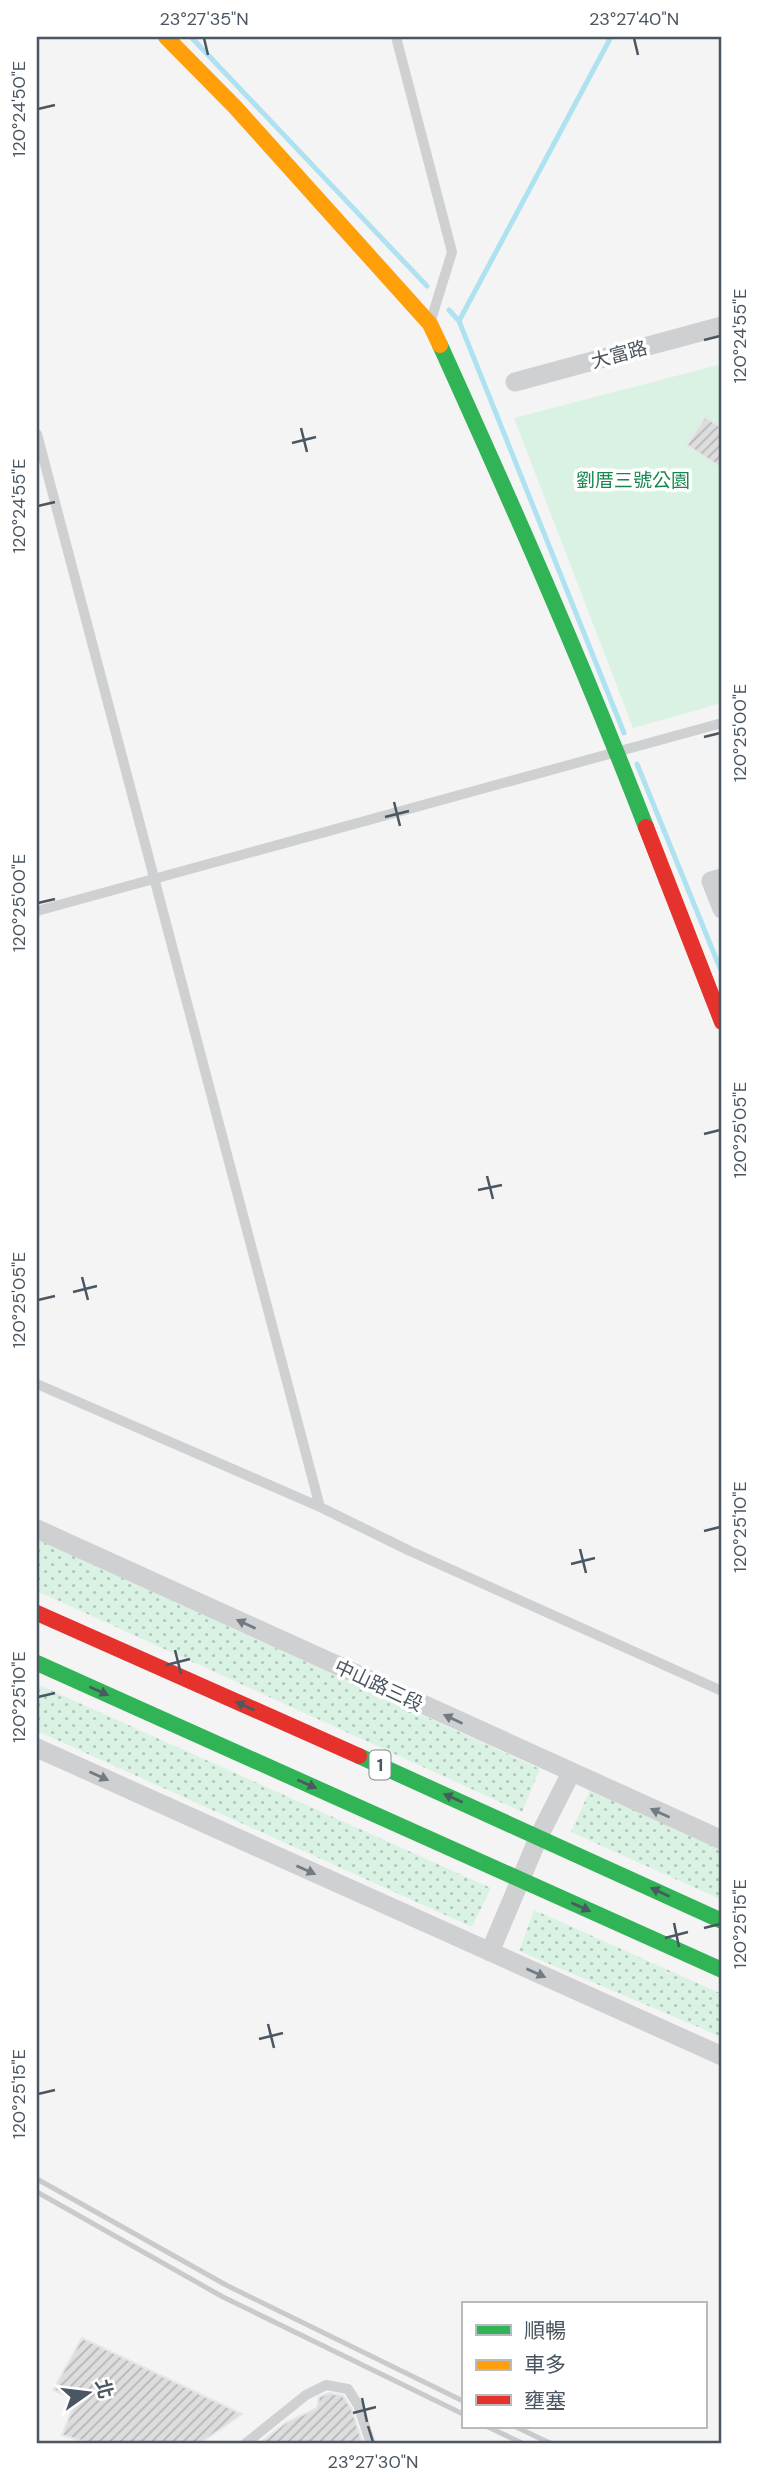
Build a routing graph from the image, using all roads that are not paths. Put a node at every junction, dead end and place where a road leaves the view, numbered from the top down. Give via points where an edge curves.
1 (166, 37) edge
2 (396, 37) edge
3 (430, 324) junction
4 (722, 326) edge
5 (515, 382) dead end
6 (37, 435) edge
7 (722, 723) edge
8 (617, 752) junction
9 (155, 879) junction
10 (717, 880) edge
11 (722, 909) edge
12 (37, 911) edge
13 (722, 1022) edge
14 (37, 1384) edge
15 (320, 1507) junction
16 (37, 1529) edge
17 (37, 1613) edge
18 (37, 1663) edge
19 (722, 1691) edge
20 (37, 1748) edge
21 (571, 1773) junction
22 (538, 1836) junction
23 (722, 1840) edge
24 (519, 1879) junction
25 (722, 1921) edge
26 (490, 1952) junction
27 (722, 1970) edge
28 (722, 2056) edge
29 (245, 2444) edge
30 (371, 2444) edge

1 - 3 main road
2 - 3 lane via 452,251
3 - 8 main road
4 - 5 street, 大富路
6 - 9 lane
7 - 8 lane
8 - 9 lane
8 - 13 main road
9 - 12 lane
9 - 15 lane
10 - 11 street
14 - 15 lane
15 - 19 lane
21 -> 16 street, 中山路三段
22 -> 17 main road, 1
18 -> 24 main road
20 -> 26 street
21 - 22 street
23 -> 21 street, 中山路三段
22 - 24 street
25 -> 22 main road, 1
24 - 26 street
24 -> 27 main road
26 -> 28 street
29 - 30 lane via 306,2395 326,2385 348,2389

